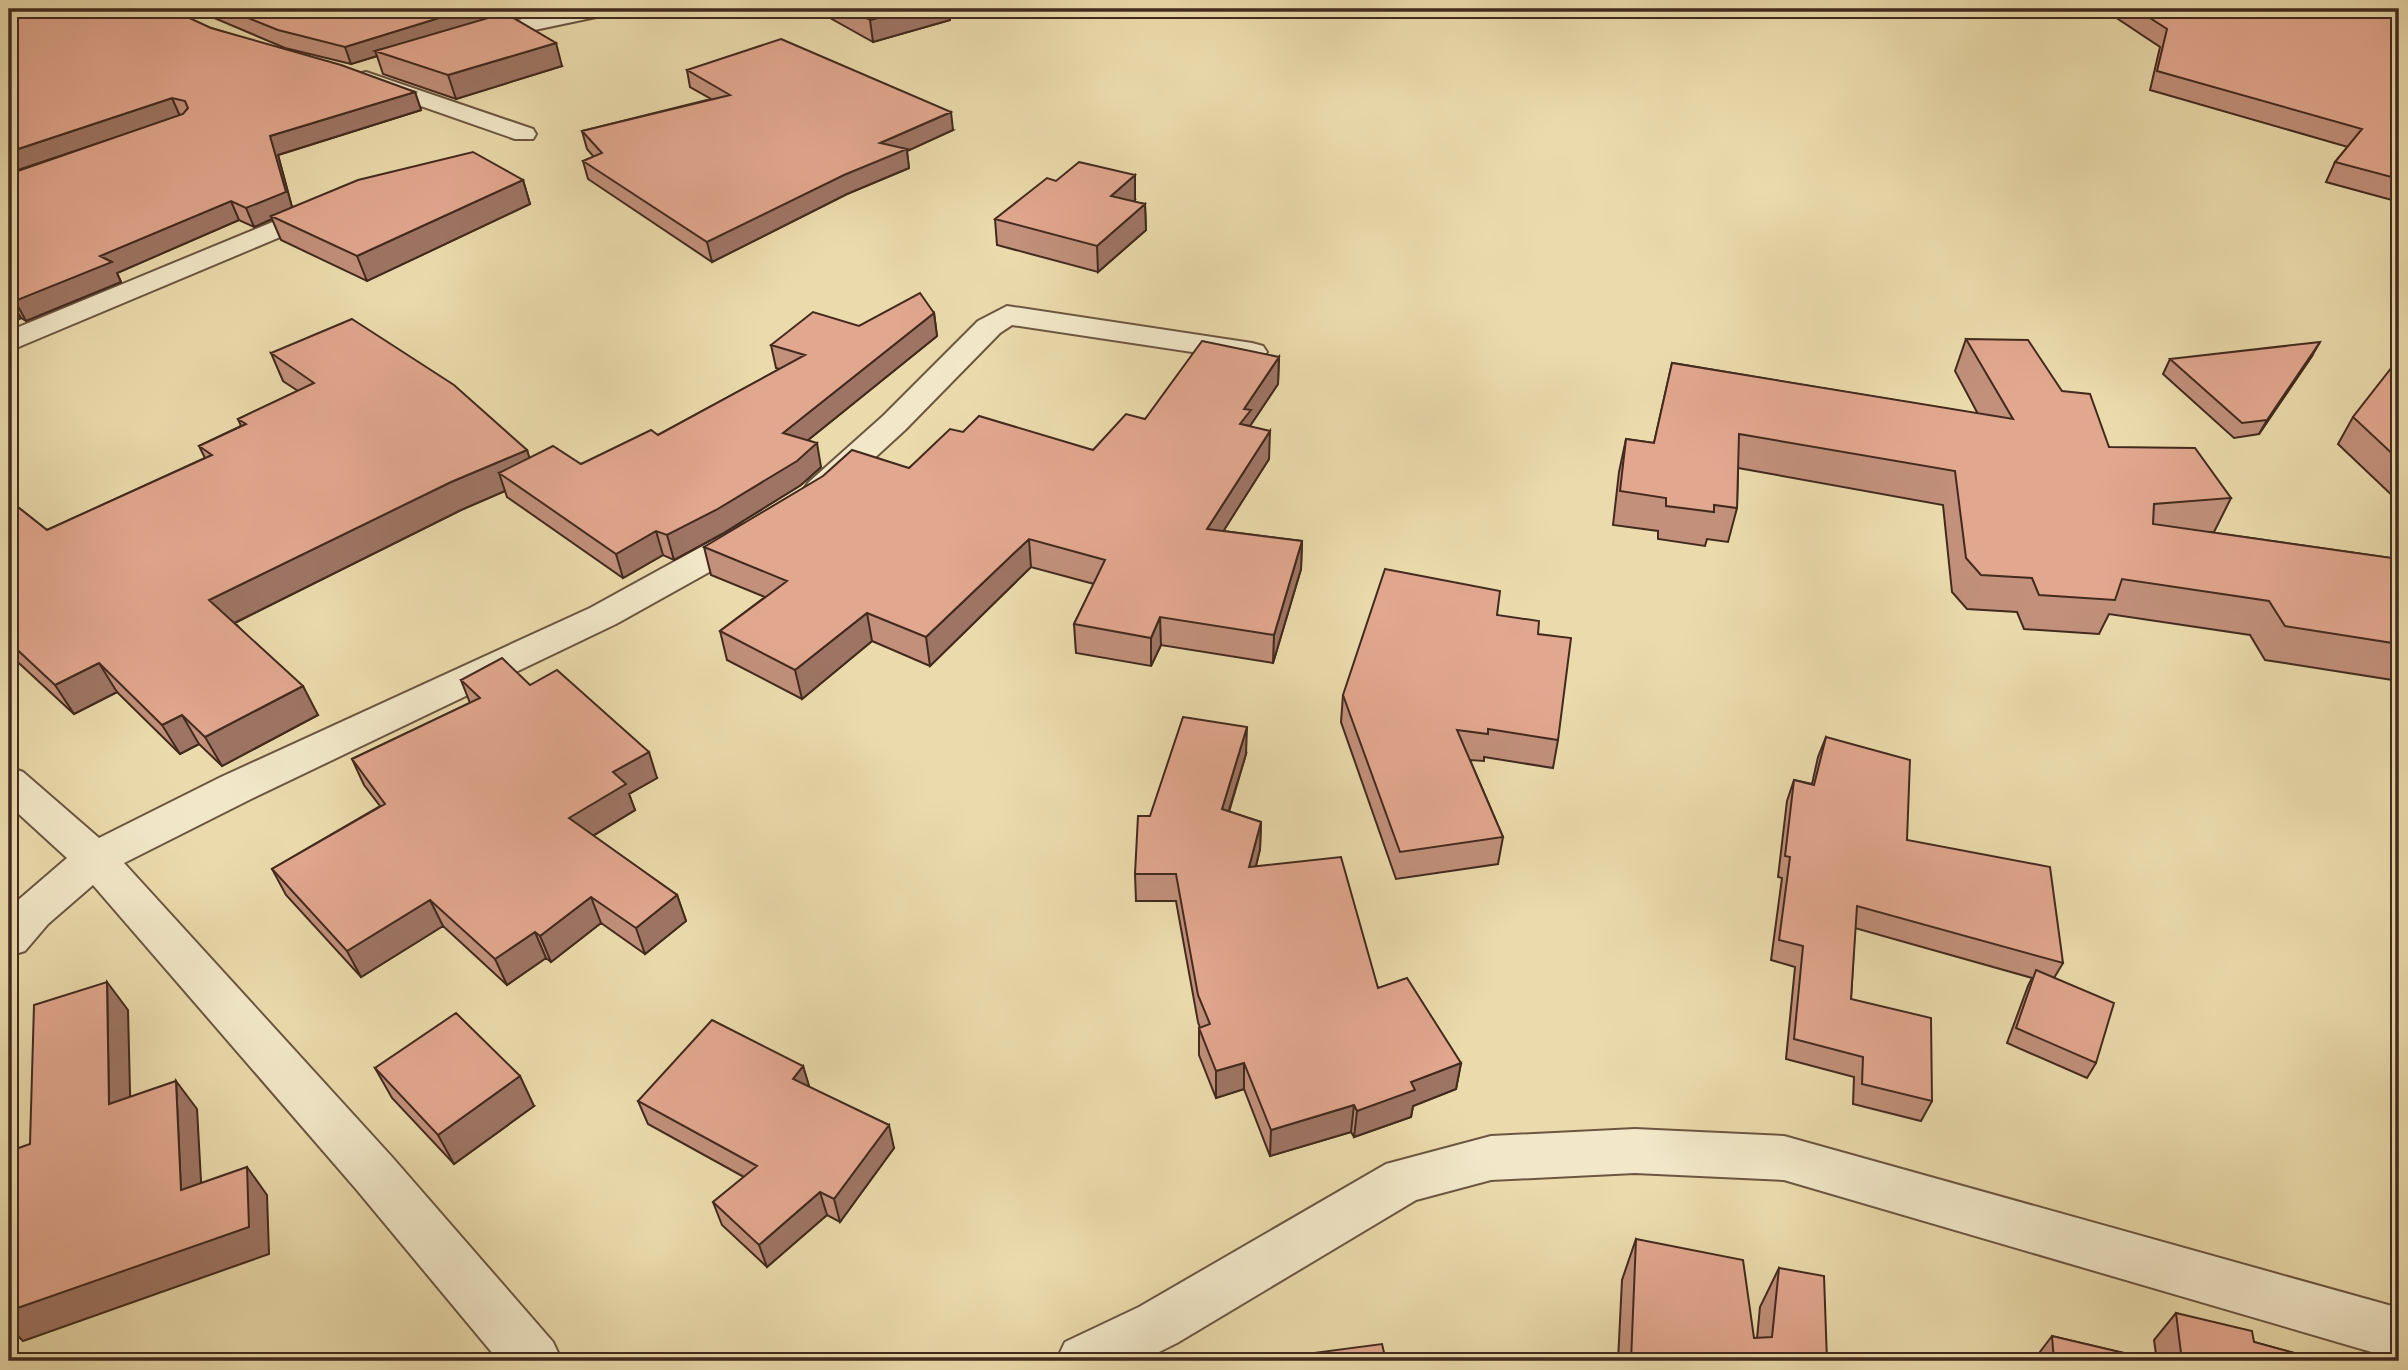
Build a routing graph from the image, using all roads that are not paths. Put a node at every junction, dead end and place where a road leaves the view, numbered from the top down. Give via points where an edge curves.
1 (601, 9) edge
2 (455, 41) edge
3 (390, 62) edge
4 (524, 134) dead end
5 (352, 197) edge
6 (9, 342) edge
7 (1261, 354) edge
8 (9, 782) edge
9 (96, 859) junction
10 (9, 938) edge
11 (2399, 1334) edge
12 (534, 1361) edge
13 (1084, 1361) edge

1 - 2 street
3 - 4 street via 346,72
5 - 6 street
7 - 9 street via 1007,315 815,494 786,512 603,616 236,788
8 - 9 street
9 - 10 street via 32,912
9 - 12 street
11 - 13 street via 1784,1158 1635,1151 1491,1158 1404,1180 1158,1325

